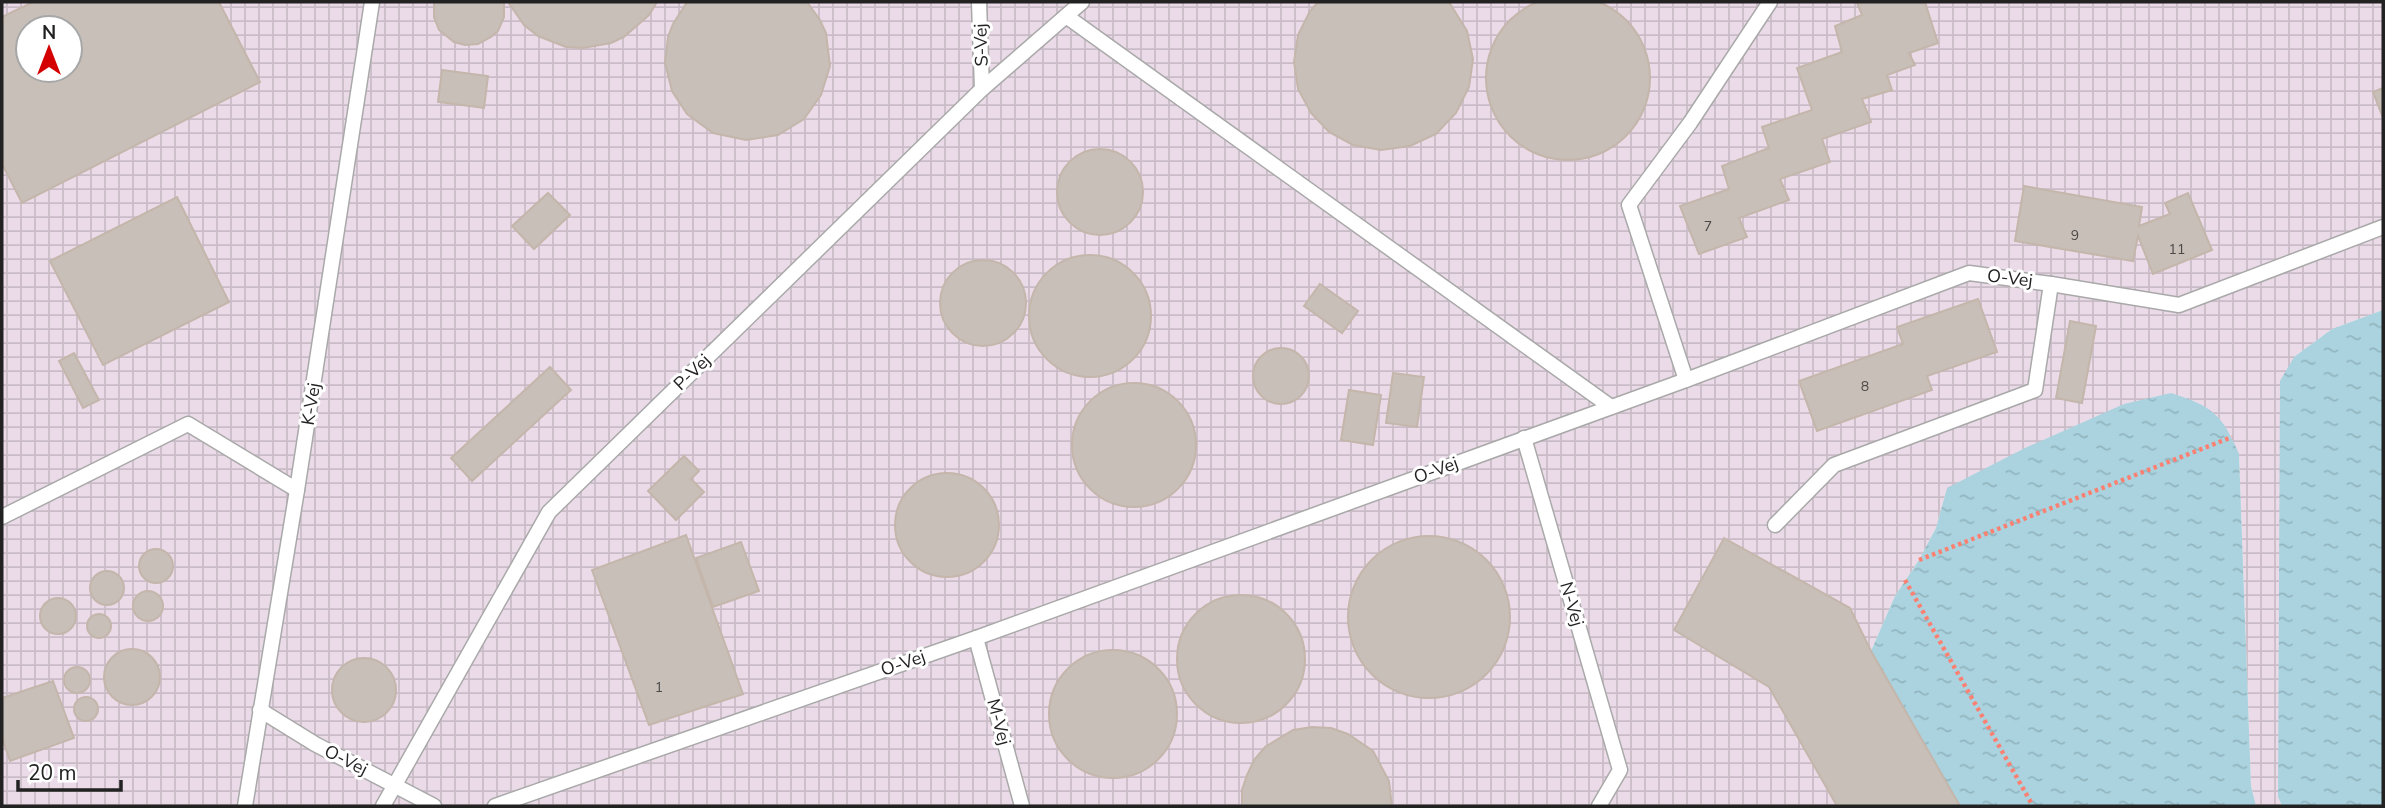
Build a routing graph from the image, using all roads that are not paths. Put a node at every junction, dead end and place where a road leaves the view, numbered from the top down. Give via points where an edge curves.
1 (372, 2) edge
2 (979, 2) edge
3 (1082, 2) edge
4 (1770, 2) edge
5 (1066, 16) junction
6 (982, 89) junction
7 (2383, 227) edge
8 (2051, 284) junction
9 (1686, 380) junction
10 (1611, 407) junction
11 (1524, 438) junction
12 (298, 490) junction
13 (2, 517) edge
14 (1775, 525) dead end
15 (976, 638) junction
16 (260, 710) junction
17 (395, 786) junction
18 (244, 806) edge
19 (383, 806) edge
20 (434, 806) edge
21 (495, 806) edge
22 (1021, 806) edge
23 (1599, 806) edge

1 - 12 lane, K-Vej
2 - 6 lane, S-Vej
3 - 5 lane, P-Vej
4 - 9 lane via 1629,205
5 - 6 lane, P-Vej
5 - 10 lane
6 - 17 lane, P-Vej via 549,512
7 - 8 lane, O-Vej via 2179,305
8 - 9 lane, O-Vej via 1969,273
8 - 14 lane via 2035,390 1834,466
9 - 10 lane, O-Vej
10 - 11 lane, O-Vej
11 - 15 lane, O-Vej
11 - 23 lane, N-Vej via 1620,770
12 - 13 lane via 188,424
12 - 16 lane, K-Vej
15 - 21 lane, O-Vej
15 - 22 lane, M-Vej
16 - 17 lane, O-Vej
16 - 18 lane, K-Vej
17 - 19 lane, P-Vej
17 - 20 lane, O-Vej

